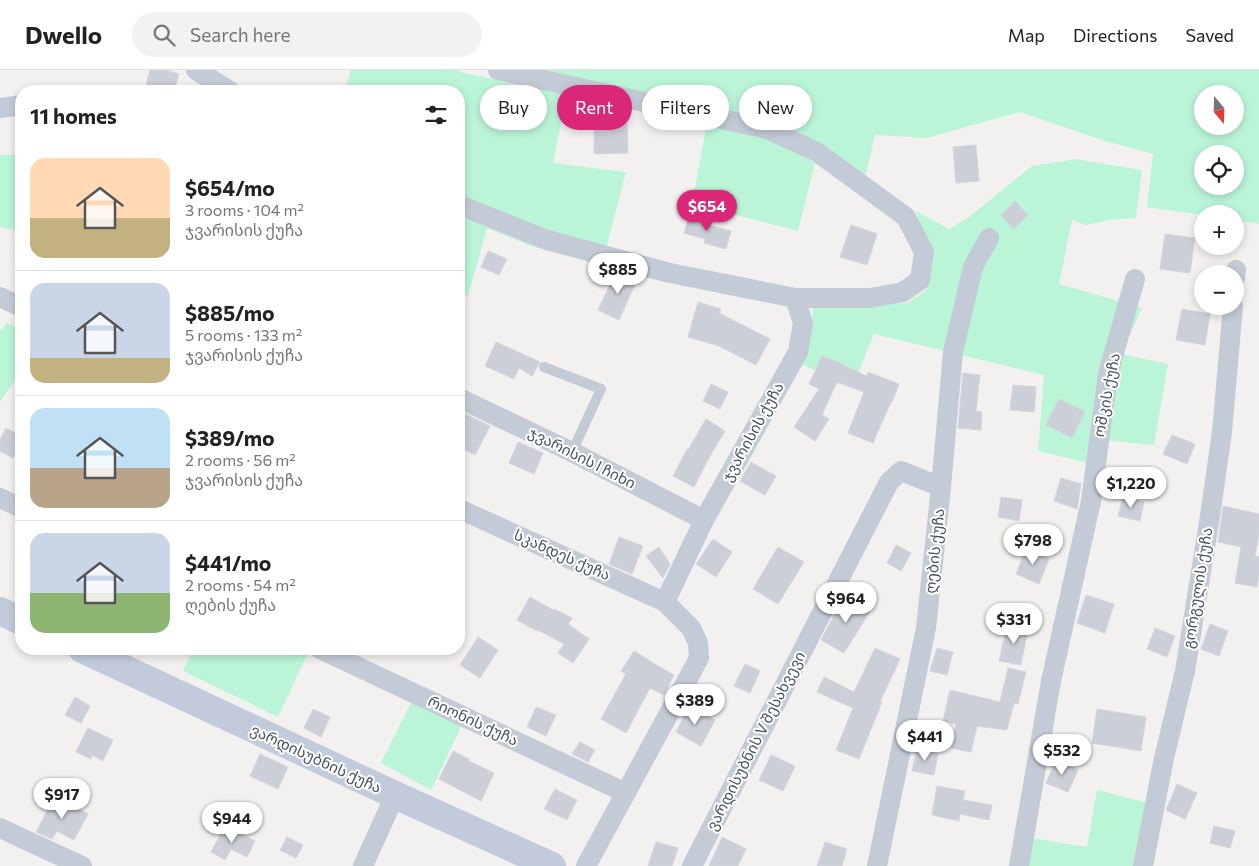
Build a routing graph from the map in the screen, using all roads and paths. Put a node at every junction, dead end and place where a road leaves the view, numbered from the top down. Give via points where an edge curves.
1 (196, 70) edge
2 (498, 70) edge
3 (220, 85) edge
4 (15, 106) edge
5 (0, 108) edge
6 (465, 207) edge
7 (989, 238) dead end
8 (1135, 279) dead end
9 (0, 298) edge
10 (795, 298) junction
11 (15, 304) edge
12 (1232, 315) edge
13 (544, 367) dead end
14 (465, 401) edge
15 (572, 452) junction
16 (941, 487) junction
17 (0, 498) edge
18 (15, 505) edge
19 (465, 512) edge
20 (704, 520) junction
21 (664, 602) junction
22 (0, 611) edge
23 (15, 618) edge
24 (95, 655) edge
25 (333, 655) edge
26 (626, 793) junction
27 (395, 795) junction
28 (0, 828) edge
29 (82, 866) edge
30 (364, 866) edge
31 (552, 866) edge
32 (586, 866) edge
33 (692, 866) edge
34 (877, 866) edge
35 (1019, 866) edge
36 (1143, 866) edge

1 - 3 street
2 - 10 street via 767,129 817,152 906,217 924,252 920,280 903,292 870,298
4 - 5 street
6 - 10 street via 547,240 670,273
7 - 16 street, ღების ქუჩა via 973,267 952,352
8 - 35 street, ოშკის ქუჩა via 1108,374 1091,501 1051,681
9 - 11 street
10 - 20 street, ჯვარისის ქუჩა via 803,323 798,352
12 - 36 street, გორგულის ქუჩა via 1222,432 1185,671
13 - 15 lane via 601,390
14 - 15 street, ჯვარისის I ჩიხი
15 - 20 street, ჯვარისის I ჩიხი
16 - 33 street, ვარდისუბნის V შესახვევი via 901,471 889,482
16 - 34 street, ღების ქუჩა via 926,628
17 - 18 street
19 - 21 street, სკანდეს ქუჩა
20 - 21 street, ჯვარისის ქუჩა
21 - 26 street via 691,628 698,643 698,658
22 - 23 street
24 - 27 street, ვარდისუბნის ქუჩა
25 - 26 street, რიონის ქუჩა
26 - 32 street
27 - 30 street
27 - 31 street, ვარდისუბნის ქუჩა
28 - 29 street

